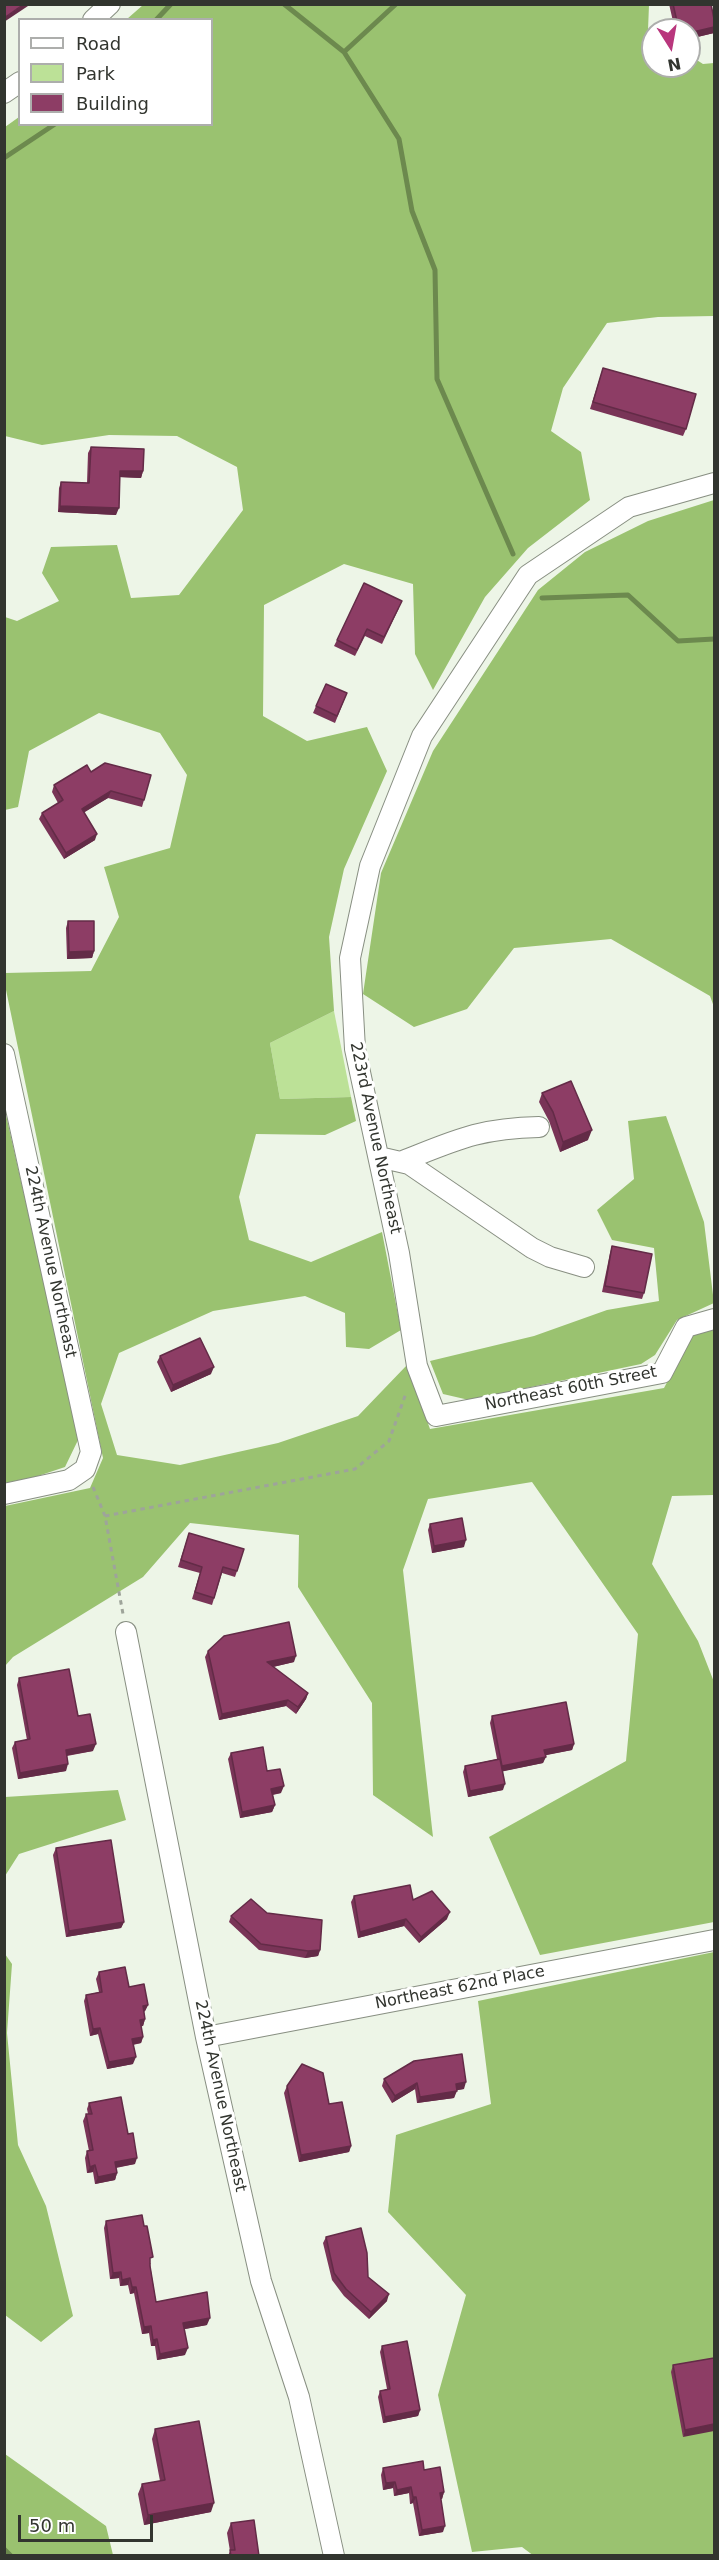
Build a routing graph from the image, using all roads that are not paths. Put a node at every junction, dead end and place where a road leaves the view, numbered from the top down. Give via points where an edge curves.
1 (110, 4) edge
2 (95, 18) edge
3 (18, 83) edge
4 (4, 93) edge
5 (714, 483) edge
6 (4, 1054) edge
7 (539, 1127) dead end
8 (379, 1157) junction
9 (403, 1161) junction
10 (584, 1267) dead end
11 (714, 1319) edge
12 (436, 1416) joint
13 (4, 1494) edge
14 (126, 1632) road end
15 (714, 1940) edge
16 (206, 2037) junction
17 (334, 2556) edge

1 - 2 street
3 - 4 street
5 - 8 street, 223rd Avenue Northeast via 629,507 528,575 422,736 370,866 350,958 355,1049
6 - 13 street, 224th Avenue Northeast via 91,1452 85,1469 69,1480
7 - 9 street via 500,1128 474,1134
8 - 9 street
8 - 12 street, 223rd Avenue Northeast via 417,1366
9 - 10 street via 532,1248
11 - 12 street, Northeast 60th Street via 686,1327 663,1373
14 - 16 street, 224th Avenue Northeast
15 - 16 street, Northeast 62nd Place
16 - 17 street, 224th Avenue Northeast via 261,2281 299,2397

